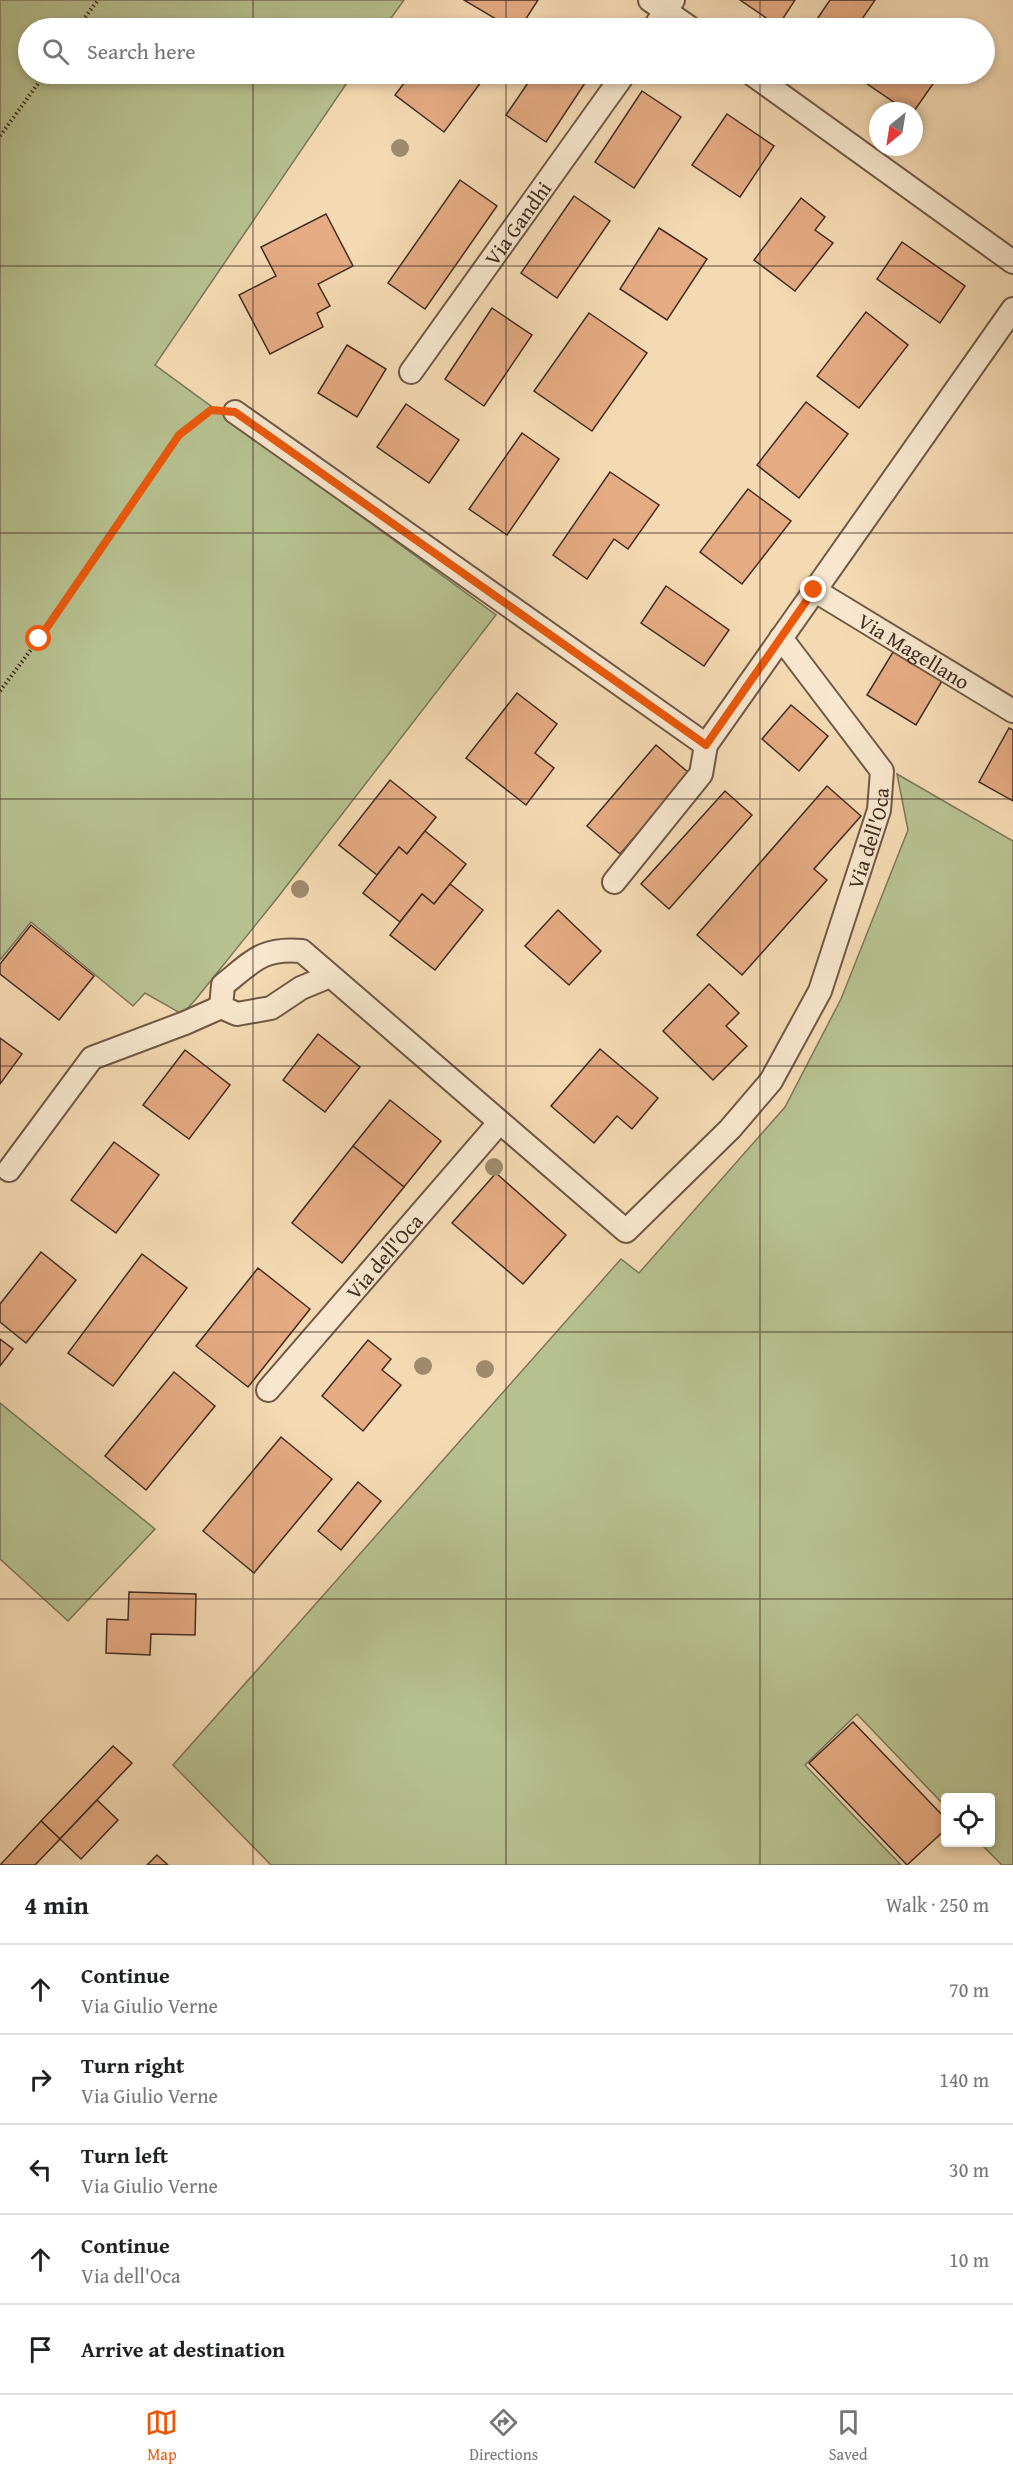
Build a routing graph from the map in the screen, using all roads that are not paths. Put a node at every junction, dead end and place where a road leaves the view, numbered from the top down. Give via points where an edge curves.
1 (660, 10) edge
2 (673, 18) edge
3 (617, 84) edge
4 (766, 84) edge
5 (1013, 262) edge
6 (1013, 309) edge
7 (411, 372) dead end
8 (235, 412) road end
9 (814, 590) junction
10 (780, 638) junction
11 (1013, 711) edge
12 (706, 745) junction
13 (614, 882) dead end
14 (330, 976) junction
15 (221, 1007) junction
16 (499, 1122) junction
17 (9, 1170) dead end
18 (268, 1389) dead end

1 - 2 street
3 - 7 street, Via Gandhi
4 - 5 street
6 - 9 street
8 - 12 street
9 - 10 street
9 - 11 street, Via Magellano
10 - 12 street
10 - 16 street, Via dell'Oca via 882,771 879,810 820,991 771,1081 730,1129 626,1231
12 - 13 street via 701,774
14 - 15 street via 300,988 271,1008 237,1014
14 - 15 street, Via dell'Oca via 302,951 282,949 259,956 223,985
14 - 16 street, Via dell'Oca
15 - 17 street via 92,1058
16 - 18 street, Via dell'Oca

